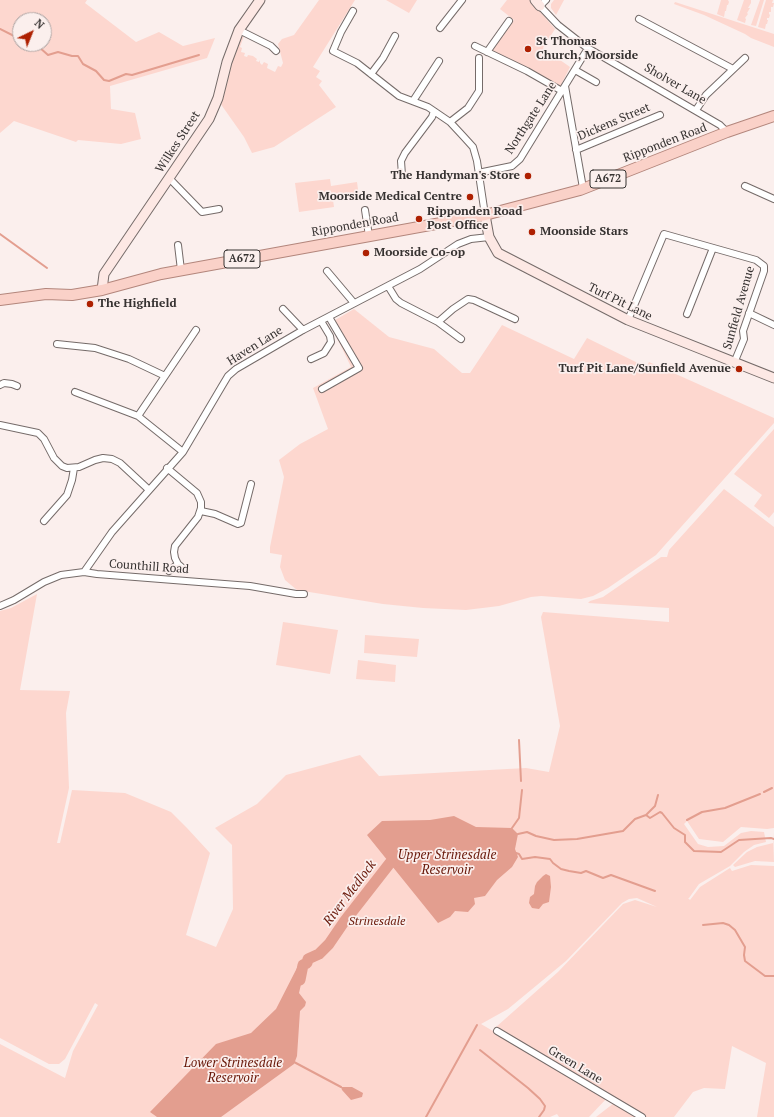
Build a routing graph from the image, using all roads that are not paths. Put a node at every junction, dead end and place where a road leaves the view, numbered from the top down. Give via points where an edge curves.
1 (260, 0) edge
2 (462, 0) edge
3 (540, 2) edge
4 (353, 11) dead end
5 (639, 19) dead end
6 (510, 21) dead end
7 (440, 28) dead end
8 (239, 30) junction
9 (396, 36) dead end
10 (475, 46) dead end
11 (276, 52) dead end
12 (487, 52) junction
13 (585, 53) dead end
14 (479, 58) dead end
15 (745, 58) dead end
16 (439, 61) dead end
17 (733, 69) junction
18 (574, 70) junction
19 (371, 74) junction
20 (596, 82) dead end
21 (564, 88) junction
22 (413, 101) junction
23 (696, 110) junction
24 (434, 111) junction
25 (660, 115) dead end
26 (774, 116) edge
27 (450, 122) junction
28 (727, 132) junction
29 (576, 150) junction
30 (478, 173) junction
31 (402, 175) dead end
32 (169, 178) junction
33 (745, 186) dead end
34 (583, 188) junction
35 (774, 199) edge
36 (219, 209) dead end
37 (365, 210) dead end
38 (485, 215) junction
39 (369, 236) junction
40 (489, 237) junction
41 (178, 245) dead end
42 (713, 248) junction
43 (181, 270) junction
44 (327, 271) dead end
45 (388, 286) junction
46 (102, 290) junction
47 (0, 300) edge
48 (354, 303) junction
49 (283, 310) dead end
50 (749, 313) junction
51 (687, 314) dead end
52 (329, 317) junction
53 (515, 319) dead end
54 (628, 320) junction
55 (321, 321) junction
56 (438, 322) junction
57 (774, 325) edge
58 (196, 330) dead end
59 (303, 330) junction
60 (461, 339) dead end
61 (57, 344) dead end
62 (311, 359) dead end
63 (734, 363) junction
64 (164, 376) junction
65 (774, 378) edge
66 (0, 385) edge
67 (17, 386) dead end
68 (322, 389) dead end
69 (75, 392) dead end
70 (138, 416) junction
71 (0, 424) edge
72 (183, 452) junction
73 (74, 468) junction
74 (167, 468) junction
75 (251, 484) dead end
76 (148, 490) junction
77 (201, 511) junction
78 (44, 521) dead end
79 (178, 564) junction
80 (186, 570) dead end
81 (169, 571) dead end
82 (84, 572) junction
83 (304, 594) dead end
84 (0, 606) edge
85 (497, 1031) dead end
86 (642, 1117) edge

1 - 8 street, Wilkes Street
2 - 7 street
3 - 23 street, Sholver Lane via 558,25 586,47
4 - 19 street via 333,51 357,63
5 - 17 street
6 - 12 street
8 - 11 street via 271,46
8 - 32 street, Wilkes Street via 209,119
9 - 19 street
10 - 12 street
12 - 21 street
13 - 18 street, Northgate Lane
14 - 27 street via 479,91 468,108
15 - 17 street
16 - 22 street
17 - 23 street via 706,95
18 - 20 street
18 - 21 street, Northgate Lane
19 - 22 street via 399,96
21 - 29 street
21 - 30 street, Northgate Lane via 516,163
22 - 24 street
23 - 28 street, Sholver Lane via 720,124
24 - 27 street
24 - 31 street via 401,161
25 - 29 street, Dickens Street
26 - 28 main road, Ripponden Road / A672
27 - 30 street via 473,147
28 - 34 main road, Ripponden Road / A672
29 - 34 street
30 - 38 street
32 - 36 street via 202,212
32 - 46 street, Wilkes Street via 104,274
33 - 35 street
34 - 38 main road, Ripponden Road / A672
37 - 39 street
38 - 39 main road, Ripponden Road / A672
38 - 40 street, Turf Pit Lane
39 - 43 main road, Ripponden Road / A672
40 - 45 street, Haven Lane via 464,241
40 - 54 street, Turf Pit Lane via 498,253
41 - 43 street
42 - 50 street, Sunfield Avenue via 756,260 764,266
42 - 51 street
42 - 54 street, Sunfield Avenue via 664,234
43 - 46 main road, Ripponden Road / A672
44 - 48 street
45 - 48 street, Haven Lane
45 - 56 street via 401,303
46 - 47 main road, Ripponden Road / A672 via 72,295 46,294
48 - 52 street, Haven Lane
49 - 59 street
50 - 57 street
50 - 63 street, Sunfield Avenue via 743,330 744,339
52 - 55 street, Haven Lane
52 - 68 street via 359,368
53 - 56 street via 468,299
54 - 63 street, Turf Pit Lane
55 - 59 street, Haven Lane
55 - 62 street via 330,336 330,342 324,353
56 - 60 street
58 - 64 street
59 - 72 street, Haven Lane via 231,373
61 - 64 street via 94,348 129,359
63 - 65 street, Turf Pit Lane
64 - 70 street
66 - 67 street via 4,383
69 - 70 street
70 - 72 street
71 - 73 street via 38,433 57,462 67,468
72 - 74 street, Haven Lane
73 - 76 street via 103,458 112,459 120,463
73 - 78 street via 67,495
74 - 76 street, Haven Lane
74 - 77 street via 197,493
75 - 77 street via 242,523 238,524
76 - 82 street, Haven Lane via 112,532
77 - 79 street via 175,546
79 - 80 street
79 - 81 street
82 - 83 street, Counthill Road via 250,586
82 - 84 street, Counthill Road via 44,582
85 - 86 street, Green Lane

